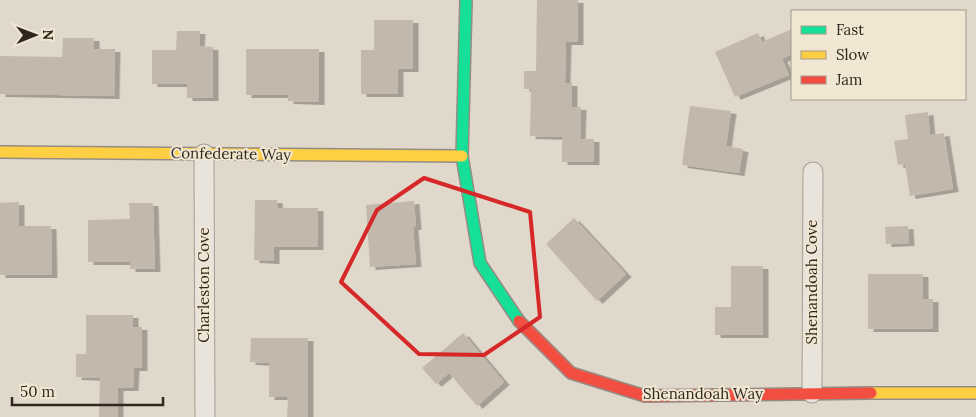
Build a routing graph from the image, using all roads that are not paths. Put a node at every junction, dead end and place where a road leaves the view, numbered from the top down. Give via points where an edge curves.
1 (466, 0) edge
2 (0, 152) edge
3 (204, 154) junction
4 (462, 156) junction
5 (813, 172) dead end
6 (812, 393) junction
7 (976, 393) edge
8 (205, 417) edge

1 - 4 street, Shenandoah Way
2 - 3 street, Confederate Way
3 - 4 street, Confederate Way
3 - 8 street, Charleston Cove
4 - 6 street, Shenandoah Way via 480,263 520,324 571,373 645,396
5 - 6 street, Shenandoah Cove
6 - 7 street, Shenandoah Way

